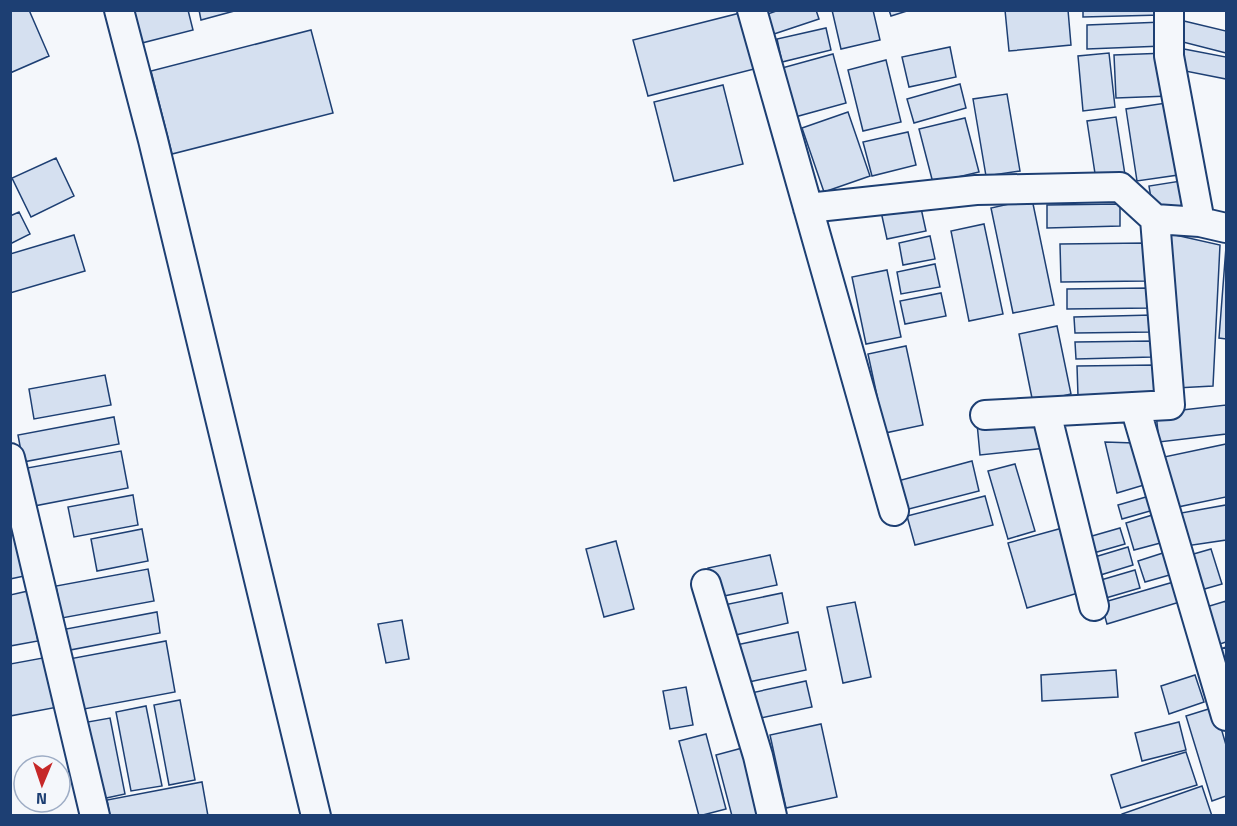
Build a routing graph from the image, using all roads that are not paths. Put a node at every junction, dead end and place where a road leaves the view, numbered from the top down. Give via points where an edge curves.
1 (119, 10) edge
2 (752, 10) edge
3 (1169, 10) edge
4 (808, 208) junction
5 (1155, 219) junction
6 (1213, 225) edge
7 (1135, 407) junction
8 (1046, 412) junction
9 (985, 415) dead end
10 (10, 458) edge
11 (894, 511) dead end
12 (706, 584) dead end
13 (1094, 606) dead end
14 (1227, 716) edge
15 (95, 816) edge
16 (316, 816) edge
17 (772, 816) edge

1 - 16 street
2 - 4 street
3 - 6 street via 1169,57
4 - 5 street via 976,190 1120,187
4 - 11 street
5 - 6 street
5 - 7 street via 1170,405
7 - 8 street
7 - 14 street
8 - 9 street
8 - 13 street
10 - 15 street
12 - 17 street

